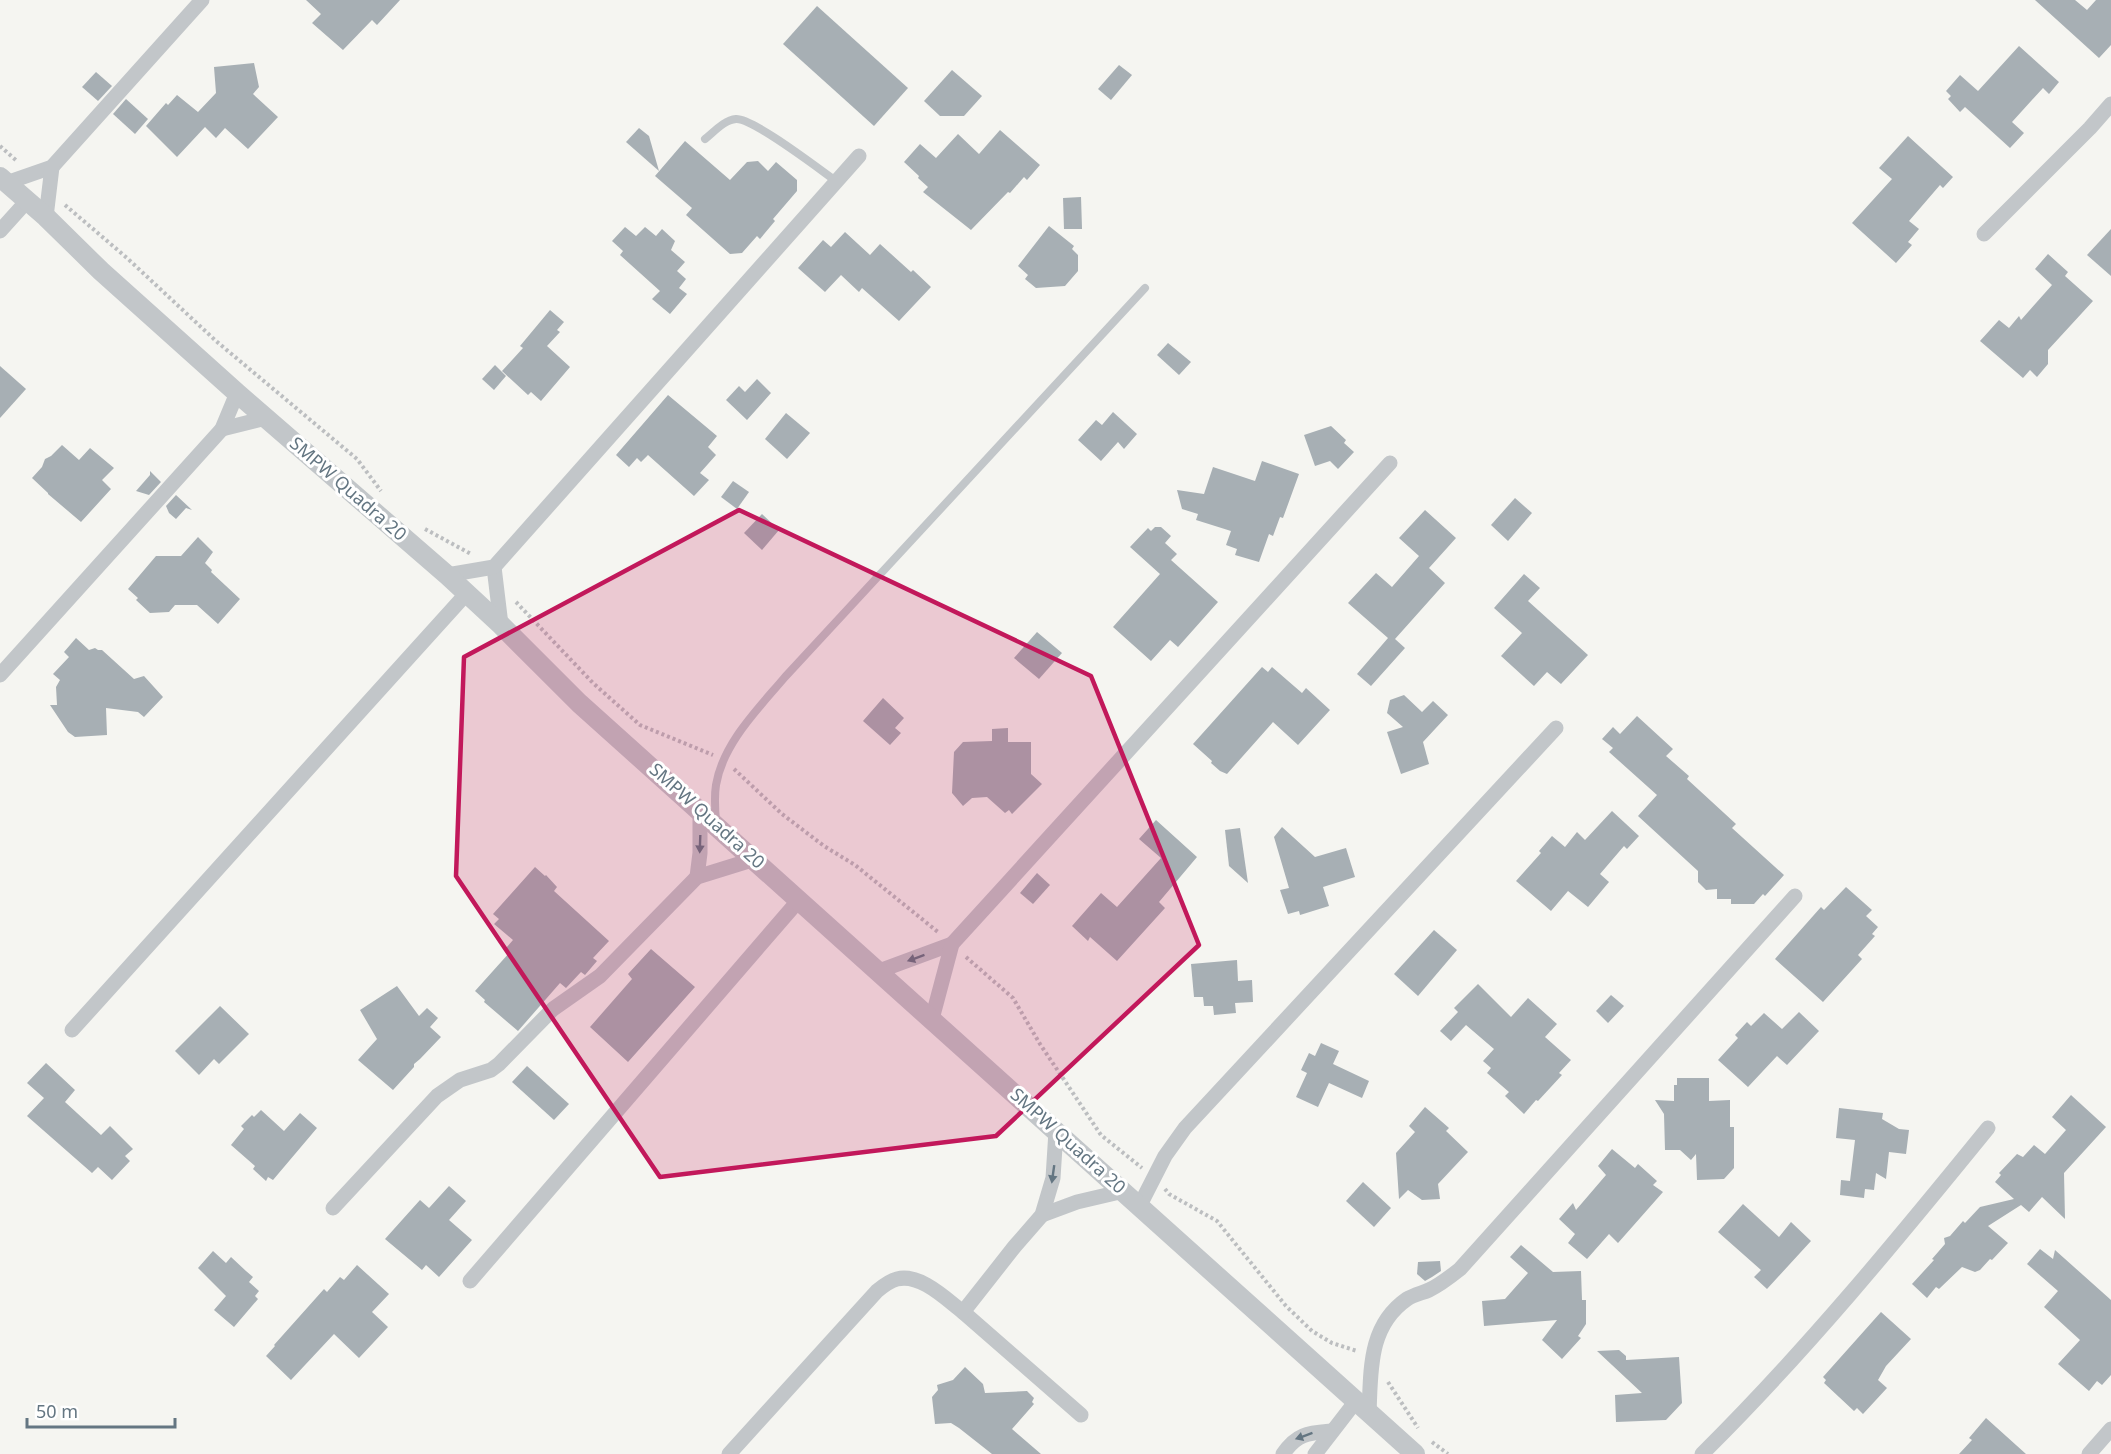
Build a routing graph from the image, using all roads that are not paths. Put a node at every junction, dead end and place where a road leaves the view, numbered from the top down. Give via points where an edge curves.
1 (202, 0) edge
2 (2111, 104) edge
3 (705, 139) dead end
4 (858, 156) dead end
5 (52, 167) junction
6 (3, 180) edge
7 (836, 181) junction
8 (27, 201) junction
9 (46, 217) junction
10 (0, 231) edge
11 (1984, 234) dead end
12 (1145, 288) dead end
13 (237, 393) junction
14 (266, 418) junction
15 (222, 429) junction
16 (1390, 463) dead end
17 (495, 567) junction
18 (447, 575) junction
19 (467, 593) junction
20 (501, 625) junction
21 (0, 675) edge
22 (1556, 728) dead end
23 (700, 810) junction
24 (716, 824) junction
25 (755, 859) junction
26 (697, 877) junction
27 (1795, 896) dead end
28 (799, 900) junction
29 (952, 944) junction
30 (879, 971) junction
31 (932, 1019) junction
32 (72, 1030) dead end
33 (1988, 1128) dead end
34 (1056, 1131) junction
35 (1124, 1191) junction
36 (1140, 1205) junction
37 (333, 1208) dead end
38 (1042, 1215) junction
39 (470, 1281) dead end
40 (963, 1312) junction
41 (1363, 1407) junction
42 (1081, 1415) dead end
43 (2111, 1429) edge
44 (1332, 1431) junction
45 (729, 1454) edge
46 (1283, 1454) edge
47 (1315, 1454) edge
48 (1415, 1454) edge
49 (1702, 1454) edge
50 (2089, 1454) edge

1 - 5 street
2 - 11 street
3 - 7 lane via 727,122 738,119 755,126
4 - 7 street
5 - 6 street
5 - 9 street
6 - 8 street, SMPW Quadra 20
7 - 17 street
8 - 9 street, SMPW Quadra 20
8 - 10 street
9 - 13 street, SMPW Quadra 20
12 - 24 lane via 744,726 724,759 716,786
13 - 14 street, SMPW Quadra 20
13 - 15 street
14 - 15 street
14 - 18 street, SMPW Quadra 20
15 - 21 street
16 - 29 street
17 - 18 street
17 - 20 street
18 - 19 street, SMPW Quadra 20
19 - 20 street, SMPW Quadra 20
19 - 32 street
20 - 23 street, SMPW Quadra 20 via 579,702
22 - 36 street via 1185,1128
23 - 24 street, SMPW Quadra 20
23 -> 26 street
24 - 25 street, SMPW Quadra 20
25 - 26 street
25 - 28 street, SMPW Quadra 20
26 - 37 street via 600,976 553,1009 499,1064 460,1080 437,1096
27 - 41 street via 1460,1269 1395,1309 1383,1324 1371,1355
28 - 30 street, SMPW Quadra 20
28 - 39 street
29 -> 30 street
29 - 31 street
30 - 31 street, SMPW Quadra 20
31 - 34 street, SMPW Quadra 20
33 - 49 street via 1873,1269
34 - 35 street, SMPW Quadra 20
34 -> 38 street via 1053,1178
35 - 36 street, SMPW Quadra 20
35 - 38 street
36 - 41 street, SMPW Quadra 20
38 - 40 street
40 - 42 street
40 - 45 street via 919,1281 890,1281
41 - 44 street
41 - 48 street, SMPW Quadra 20
43 - 50 street
44 -> 46 street via 1297,1437
44 - 47 street

